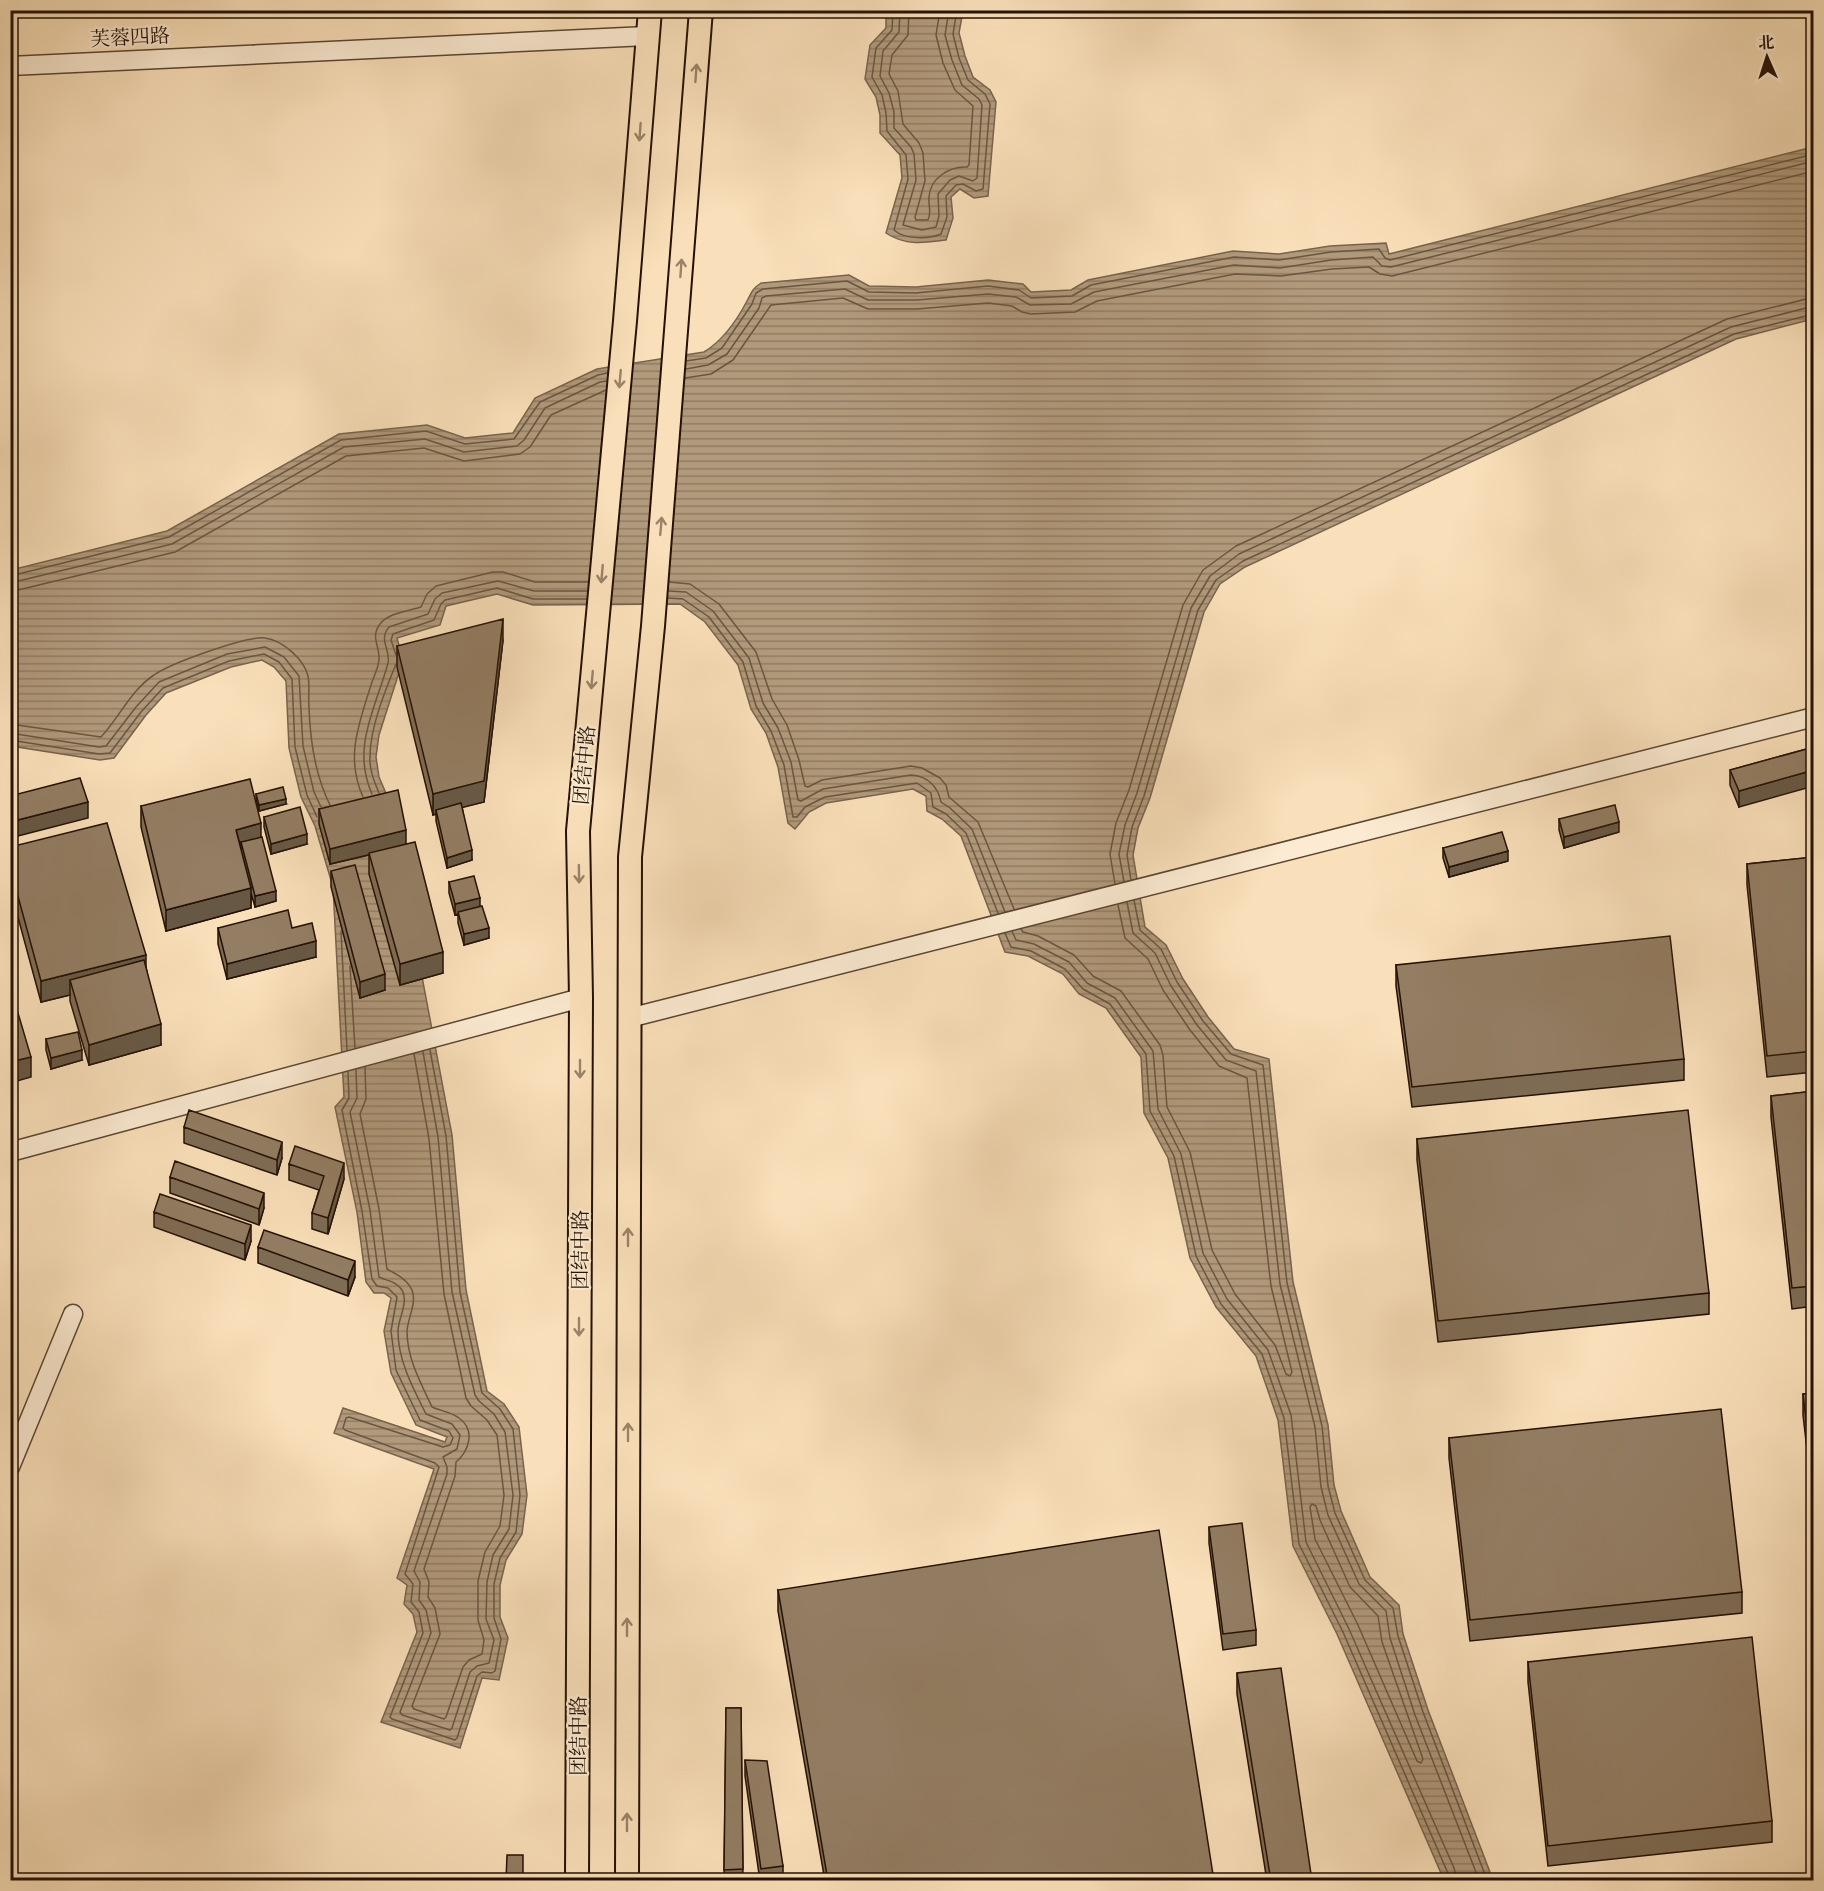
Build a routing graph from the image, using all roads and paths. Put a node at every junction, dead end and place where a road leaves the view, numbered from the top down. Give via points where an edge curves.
1 (650, 10) edge
2 (701, 10) edge
3 (647, 36) junction
4 (10, 66) edge
5 (1814, 717) edge
6 (581, 998) junction
7 (629, 1018) junction
8 (10, 1152) edge
9 (73, 1314) dead end
10 (10, 1467) edge
11 (577, 1881) edge
12 (627, 1881) edge

1 - 3 main road, 团结中路
7 -> 2 main road via 630,857 653,626
3 - 4 street, 芙蓉四路
3 -> 6 main road, 团结中路 via 578,831
5 - 7 street
6 - 8 street
6 -> 11 main road, 团结中路
12 -> 7 main road
9 - 10 street

